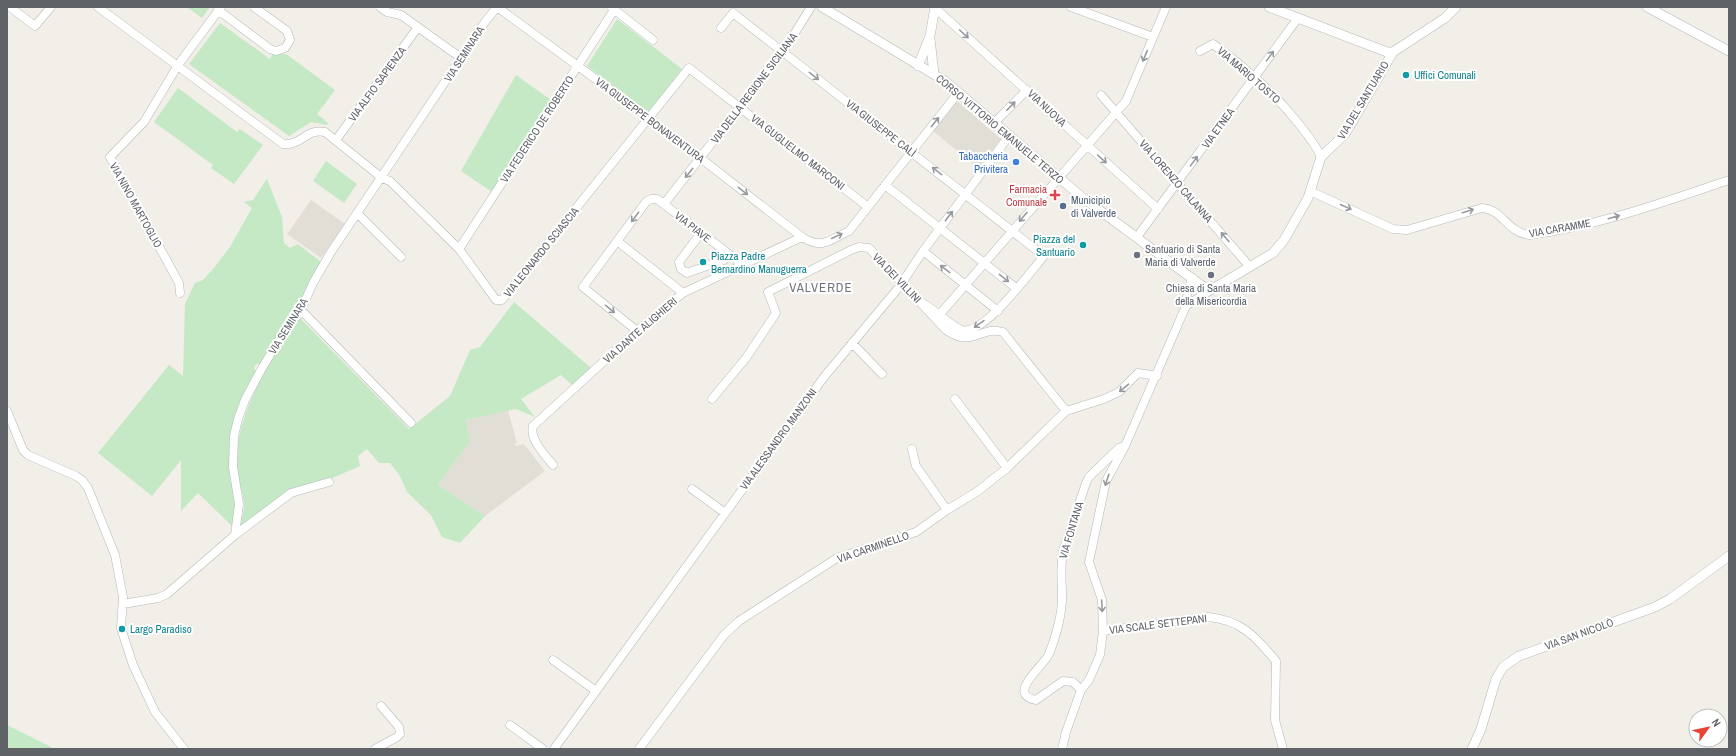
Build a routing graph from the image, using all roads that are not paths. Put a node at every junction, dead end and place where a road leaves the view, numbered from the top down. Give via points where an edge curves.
1 (10, 7) edge
2 (51, 7) edge
3 (98, 7) edge
4 (254, 7) edge
5 (380, 7) edge
6 (497, 7) edge
7 (811, 7) edge
8 (822, 7) edge
9 (1071, 7) edge
10 (1166, 7) edge
11 (1269, 7) edge
12 (1456, 7) edge
13 (1647, 7) edge
14 (612, 8) edge
15 (935, 8) edge
16 (220, 9) edge
17 (1298, 18) junction
18 (418, 27) junction
19 (721, 28) dead end
20 (930, 36) junction
21 (1153, 37) junction
22 (653, 40) dead end
23 (1200, 51) dead end
24 (1729, 51) edge
25 (784, 52) junction
26 (1393, 52) junction
27 (461, 58) junction
28 (178, 65) junction
29 (578, 66) junction
30 (918, 66) junction
31 (689, 68) joint
32 (934, 74) junction
33 (1255, 77) junction
34 (1026, 90) junction
35 (958, 93) junction
36 (1101, 95) dead end
37 (741, 108) junction
38 (1116, 112) junction
39 (649, 118) junction
40 (994, 123) junction
41 (1010, 136) junction
42 (336, 140) junction
43 (1086, 145) junction
44 (911, 151) junction
45 (1320, 157) junction
46 (701, 158) junction
47 (1058, 177) junction
48 (382, 178) junction
49 (1729, 180) edge
50 (1177, 183) junction
51 (885, 185) junction
52 (1310, 191) junction
53 (966, 194) junction
54 (664, 204) junction
55 (868, 207) junction
56 (1158, 209) junction
57 (358, 214) junction
58 (940, 228) junction
59 (1013, 230) junction
60 (701, 232) junction
61 (802, 237) junction
62 (1137, 237) junction
63 (617, 242) junction
64 (459, 249) junction
65 (923, 251) junction
66 (730, 255) junction
67 (401, 257) dead end
68 (984, 263) junction
69 (742, 264) junction
70 (1250, 267) junction
71 (1193, 278) junction
72 (902, 282) junction
73 (965, 284) junction
74 (1016, 288) junction
75 (1209, 291) junction
76 (683, 292) junction
77 (180, 293) dead end
78 (919, 301) junction
79 (1186, 306) junction
80 (300, 310) junction
81 (998, 311) junction
82 (940, 314) junction
83 (637, 331) junction
84 (852, 343) junction
85 (882, 374) dead end
86 (1157, 376) junction
87 (712, 399) dead end
88 (955, 399) dead end
89 (7, 411) edge
90 (1066, 411) junction
91 (411, 423) dead end
92 (1125, 446) junction
93 (912, 449) dead end
94 (553, 465) dead end
95 (1007, 468) junction
96 (329, 482) dead end
97 (692, 489) dead end
98 (946, 510) junction
99 (725, 512) junction
100 (235, 535) junction
101 (1729, 556) edge
102 (123, 604) junction
103 (1103, 631) junction
104 (553, 660) dead end
105 (1081, 690) junction
106 (596, 691) junction
107 (382, 706) dead end
108 (510, 725) dead end
109 (184, 749) edge
110 (375, 749) edge
111 (543, 749) edge
112 (554, 749) edge
113 (639, 749) edge
114 (1062, 749) edge
115 (1283, 749) edge
116 (1472, 749) edge

1 - 2 street via 35,26
3 - 28 street, VIA LEONARDO SCIASCIA
4 - 16 street via 287,31 290,40 285,48 276,51 270,49
5 - 18 street via 387,12 401,15
6 - 27 street, VIA SEMINARA
6 - 29 street, VIA GIUSEPPE BONAVENTURA
7 - 25 street, VIA DELLA REGIONE SICILIANA
8 - 30 street, CORSO VITTORIO EMANUELE TERZO
9 - 21 street
10 - 21 street
11 - 17 street
12 - 26 street, VIA DEL SANTUARIO via 1446,18
13 - 24 street
14 - 22 street
14 - 29 street, VIA FEDERICO DE ROBERTO
15 - 20 street
15 -> 34 street, VIA NUOVA
16 - 28 street, VIA NINO MARTOGLIO
17 - 26 street via 1387,52
33 -> 17 street, VIA ETNEA
18 - 27 street
18 - 42 street, VIA ALFIO SAPIENZA
19 - 25 street, VIA GIUSEPPE CALÌ via 733,13
20 - 30 street
20 - 32 street
21 -> 38 street via 1126,101
23 - 33 street, VIA MARIO TOSTO via 1213,44
25 - 37 street, VIA DELLA REGIONE SICILIANA
25 -> 44 street, VIA GIUSEPPE CALÌ
26 - 45 street, VIA DEL SANTUARIO via 1344,134
27 - 48 street, VIA SEMINARA
28 - 42 street, VIA LEONARDO SCIASCIA via 283,144 292,145 311,132 320,131
28 - 77 street, VIA NINO MARTOGLIO via 144,122 110,157 179,283
29 - 39 street, VIA GIUSEPPE BONAVENTURA
29 - 64 street, VIA FEDERICO DE ROBERTO
30 - 32 street, CORSO VITTORIO EMANUELE TERZO
31 - 37 street, VIA GUGLIELMO MARCONI
31 - 39 street, VIA LEONARDO SCIASCIA
32 - 35 street, CORSO VITTORIO EMANUELE TERZO
33 - 45 street, VIA MARIO TOSTO via 1280,100
50 -> 33 street, VIA ETNEA
40 -> 34 street
34 - 43 street, VIA NUOVA
35 - 40 street, CORSO VITTORIO EMANUELE TERZO
44 -> 35 street, VIA GIUSEPPE BONAVENTURA
36 - 38 street, VIA LORENZO CALANNA
37 - 46 street, VIA DELLA REGIONE SICILIANA
37 - 55 street, VIA GUGLIELMO MARCONI
38 - 43 street
38 - 50 street, VIA LORENZO CALANNA
39 - 46 street, VIA GIUSEPPE BONAVENTURA
39 - 64 street, VIA LEONARDO SCIASCIA via 502,300 496,300
40 - 41 street, CORSO VITTORIO EMANUELE TERZO
41 - 47 street, CORSO VITTORIO EMANUELE TERZO
41 - 53 street, VIA ALESSANDRO MANZONI
42 - 48 street, VIA LEONARDO SCIASCIA
43 - 47 street
43 -> 56 street, VIA NUOVA
44 - 51 street, VIA GIUSEPPE BONAVENTURA
53 -> 44 street, VIA GIUSEPPE CALÌ
45 - 52 street, VIA DEL SANTUARIO
46 -> 54 street, VIA DELLA REGIONE SICILIANA
46 -> 61 street, VIA GIUSEPPE BONAVENTURA
47 -> 59 street
47 - 62 street, CORSO VITTORIO EMANUELE TERZO via 1102,214
48 - 57 street, VIA SEMINARA
48 - 64 street, VIA LEONARDO SCIASCIA via 390,181
52 -> 49 street, VIA CARAMME via 1393,229 1407,230 1489,208 1512,229 1529,235 1581,226
50 - 56 street, VIA ETNEA
70 -> 50 street, VIA LORENZO CALANNA
51 - 55 street, VIA GIUSEPPE BONAVENTURA
51 - 58 street
52 - 70 street, VIA DEL SANTUARIO via 1284,240 1273,253
58 -> 53 street, VIA ALESSANDRO MANZONI
53 - 59 street, VIA GIUSEPPE CALÌ
54 - 60 street, VIA PIAVE
54 -> 63 street via 657,199 646,202
61 -> 55 street, VIA GIUSEPPE BONAVENTURA via 816,244 823,243 849,231
56 - 62 street, VIA ETNEA
57 - 67 street
57 - 80 street, VIA SEMINARA via 316,278
58 - 65 street, VIA ALESSANDRO MANZONI
58 - 68 street
59 - 68 street
59 - 74 street, VIA GIUSEPPE CALÌ via 1044,256
60 - 66 street, VIA PIAVE
60 - 66 street via 679,262 687,273 724,260
61 - 69 street, VIA DANTE ALIGHIERI
62 - 71 street, CORSO VITTORIO EMANUELE TERZO
63 - 76 street
63 -> 83 street via 583,287
65 - 72 street, VIA ALESSANDRO MANZONI
73 -> 65 street
66 - 69 street, VIA PIAVE
68 - 73 street
68 -> 74 street
69 - 76 street, VIA DANTE ALIGHIERI
70 - 75 street, VIA DEL SANTUARIO
71 - 75 street, CORSO VITTORIO EMANUELE TERZO
71 - 79 street, VIA FONTANA via 1188,289
72 - 78 street, VIA DEI VILLINI
72 - 84 street, VIA ALESSANDRO MANZONI
72 - 87 street, VIA DEI VILLINI via 868,248 859,247 768,292 776,313 746,358
73 - 81 street
73 - 82 street
74 - 81 street
75 - 79 street
76 - 83 street, VIA DANTE ALIGHIERI
78 - 82 street
78 - 90 street, VIA DEI VILLINI via 946,330 962,338 998,330 1003,332
79 - 86 street, VIA FONTANA
80 - 91 street
80 - 100 street, VIA SEMINARA via 261,370 238,419 234,436 233,467 240,504
81 -> 82 street via 971,330 962,330
83 - 94 street, VIA DANTE ALIGHIERI via 533,426 531,431 534,439
84 - 85 street
84 - 99 street, VIA ALESSANDRO MANZONI
86 -> 90 street, VIA CARMINELLO via 1138,373 1119,392
86 - 92 street, VIA FONTANA
88 - 95 street
89 - 102 street via 22,450 76,476 88,488 115,555 122,583
90 - 95 street, VIA CARMINELLO
92 -> 103 street via 1106,481 1089,562 1102,600
92 - 105 street, VIA FONTANA via 1119,448 1086,483 1063,551 1061,608 1056,632 1044,663 1028,680 1024,690 1030,699 1036,700 1063,681 1073,682
93 - 98 street via 916,466
95 - 98 street, VIA CARMINELLO via 978,491
96 - 100 street via 291,493
97 - 99 street
98 - 113 street, VIA CARMINELLO via 916,532 837,558 739,621 724,635
99 - 106 street, VIA ALESSANDRO MANZONI
100 - 102 street via 167,594
101 - 116 street, VIA SAN NICOLÒ via 1685,590 1655,607 1547,646 1508,663 1496,679
102 - 109 street via 121,628 126,647 155,712
103 - 105 street via 1100,655 1089,680
103 - 115 street, VIA SCALE SETTEPANI via 1208,617 1222,618 1247,629 1276,661 1275,720
104 - 106 street
105 - 114 street
106 - 112 street, VIA ALESSANDRO MANZONI
107 - 110 street via 399,727 400,734
108 - 111 street

